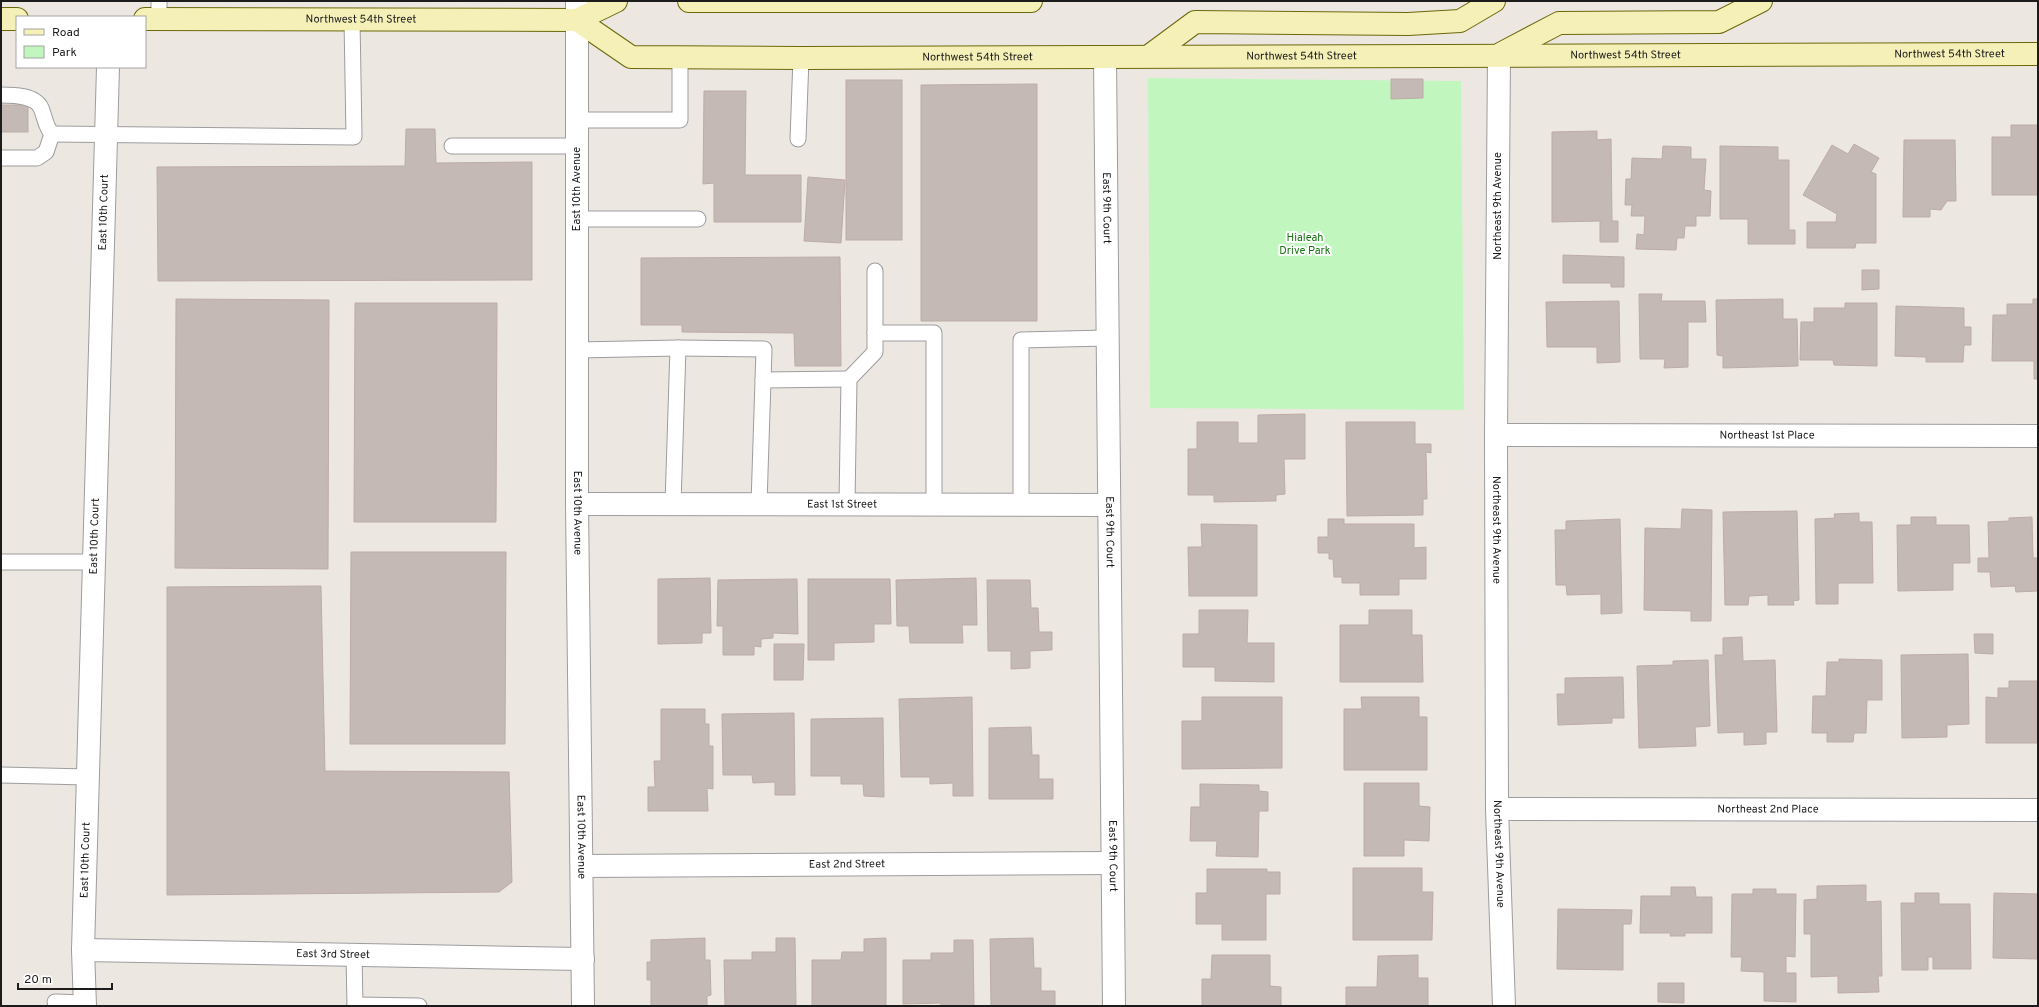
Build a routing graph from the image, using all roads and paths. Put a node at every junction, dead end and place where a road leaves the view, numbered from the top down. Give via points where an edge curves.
1 (616, 1) edge
2 (689, 1) edge
3 (1031, 1) edge
4 (1494, 1) edge
5 (1761, 1) edge
6 (577, 10) edge
7 (154, 13) edge
8 (1, 19) edge
9 (16, 19) edge
10 (352, 19) junction
11 (2038, 54) edge
12 (1499, 55) junction
13 (1149, 56) junction
14 (680, 57) junction
15 (1105, 57) junction
16 (801, 58) junction
17 (108, 68) edge
18 (1, 95) edge
19 (577, 120) junction
20 (52, 134) junction
21 (106, 134) junction
22 (798, 139) dead end
23 (452, 146) dead end
24 (577, 146) junction
25 (1, 158) edge
26 (577, 219) junction
27 (698, 220) dead end
28 (875, 271) dead end
29 (875, 333) junction
30 (1107, 338) junction
31 (678, 348) junction
32 (577, 350) junction
33 (849, 379) junction
34 (763, 380) junction
35 (1496, 435) junction
36 (2038, 436) edge
37 (848, 503) junction
38 (577, 504) junction
39 (673, 504) junction
40 (758, 504) junction
41 (934, 505) junction
42 (1022, 505) junction
43 (1108, 505) junction
44 (1, 562) edge
45 (94, 562) junction
46 (1, 775) edge
47 (88, 777) junction
48 (1497, 809) junction
49 (2038, 810) edge
50 (1112, 863) junction
51 (582, 866) junction
52 (83, 950) junction
53 (354, 955) junction
54 (583, 959) junction
55 (55, 1002) dead end
56 (85, 1005) edge
57 (355, 1006) edge
58 (419, 1006) edge
59 (583, 1006) edge
60 (1114, 1006) edge
61 (1504, 1006) edge

1 - 6 main road, Northwest 54th Street
2 - 3 main road
4 - 13 main road via 1460,21 1408,24 1195,22
5 - 12 main road via 1719,22 1559,23
6 - 10 main road, Northwest 54th Street
6 - 14 main road, Northwest 54th Street via 631,57
6 - 19 street, East 10th Avenue
7 - 10 main road, Northwest 54th Street
8 - 9 main road
10 - 21 lane via 354,137
11 - 12 main road, Northwest 54th Street
12 - 13 main road, Northwest 54th Street
12 - 35 street, Northeast 9th Avenue
13 - 15 main road, Northwest 54th Street
14 - 16 main road, Northwest 54th Street
14 - 19 lane via 680,120
15 - 16 main road, Northwest 54th Street
15 - 30 street, East 9th Court
16 - 22 lane
17 - 21 street, East 10th Court
18 - 20 lane via 32,98 40,106
19 - 24 street, East 10th Avenue
20 - 21 lane
20 - 25 lane via 46,152 36,158
21 - 45 street, East 10th Court
23 - 24 lane
24 - 26 street, East 10th Avenue
26 - 27 lane
26 - 32 street, East 10th Avenue
28 - 29 lane
29 - 33 lane via 874,352
29 - 41 lane via 934,333
30 - 42 lane via 1021,340
30 - 43 street, East 9th Court
31 - 32 lane
31 - 34 lane via 764,349
31 - 39 lane
32 - 38 street, East 10th Avenue
33 - 34 lane
33 - 37 lane
34 - 40 lane
35 - 36 street, Northeast 1st Place
35 - 48 street, Northeast 9th Avenue
37 - 40 street, East 1st Street
37 - 41 street, East 1st Street
38 - 39 street, East 1st Street
38 - 51 street, East 10th Avenue
39 - 40 street, East 1st Street
41 - 42 street, East 1st Street
42 - 43 street, East 1st Street
43 - 50 street, East 9th Court
44 - 45 lane
45 - 47 street, East 10th Court
46 - 47 lane
47 - 52 street, East 10th Court
48 - 49 street, Northeast 2nd Place
48 - 61 street, Northeast 9th Avenue
50 - 51 street, East 2nd Street
50 - 60 street, East 9th Court
51 - 54 street, East 10th Avenue
52 - 53 street, East 3rd Street
52 - 56 street, East 10th Court
53 - 54 street, East 3rd Street
53 - 57 lane
54 - 59 street, East 10th Avenue
55 - 56 lane
57 - 58 lane

